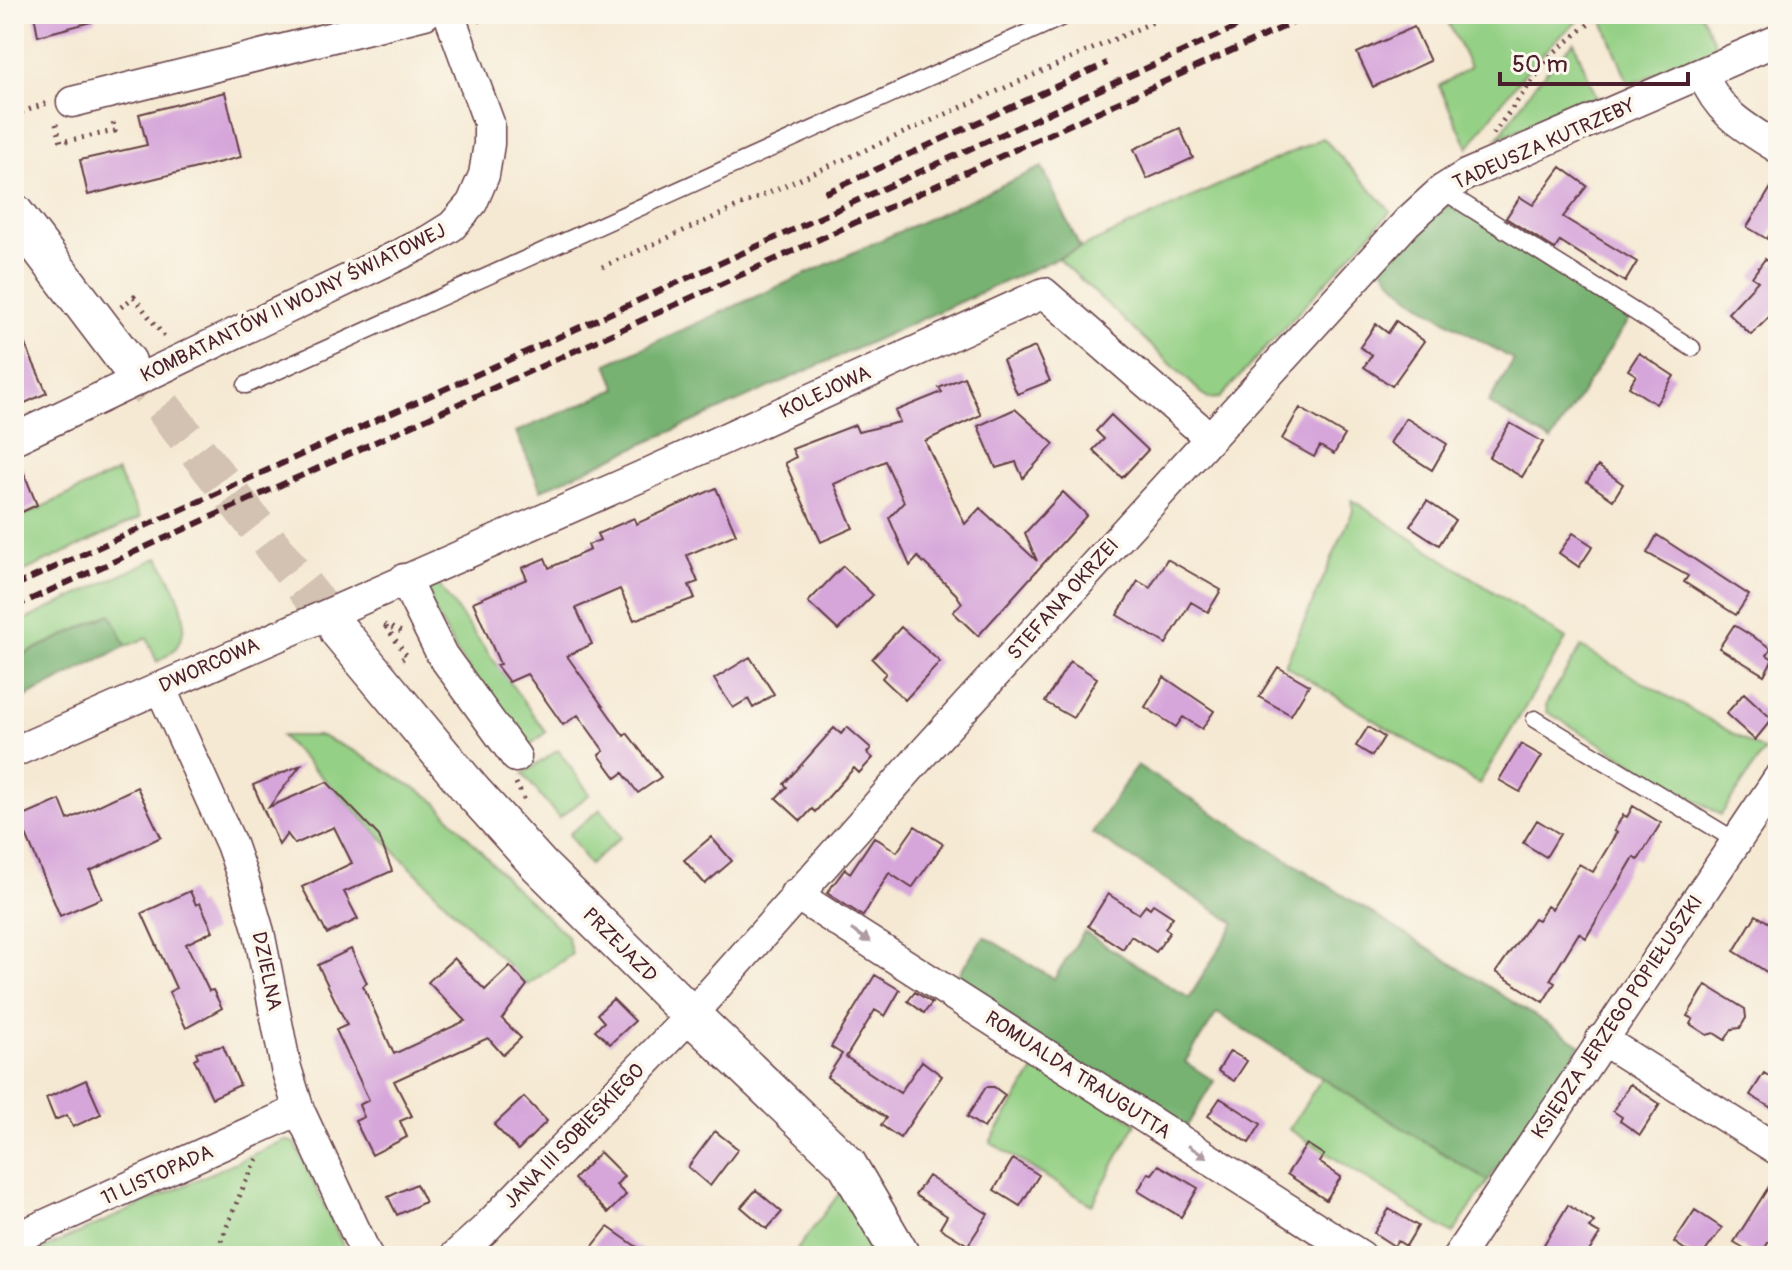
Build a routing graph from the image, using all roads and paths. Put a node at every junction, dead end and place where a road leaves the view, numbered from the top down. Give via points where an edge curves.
1 (449, 14) edge
2 (1069, 14) edge
3 (1171, 14) edge
4 (1601, 14) edge
5 (415, 15) edge
6 (1778, 40) edge
7 (1703, 75) junction
8 (72, 102) joint
9 (14, 115) edge
10 (1778, 148) edge
11 (1490, 165) junction
12 (1442, 190) junction
13 (14, 213) edge
14 (602, 267) dead end
15 (120, 308) dead end
16 (158, 327) dead end
17 (1692, 348) dead end
18 (127, 362) tunnel mouth
19 (246, 385) dead end
20 (1210, 438) junction
21 (14, 439) edge
22 (404, 579) junction
23 (339, 631) tunnel mouth
24 (407, 634) dead end
25 (395, 664) dead end
26 (160, 687) junction
27 (1535, 719) dead end
28 (14, 752) edge
29 (516, 757) dead end
30 (1778, 779) edge
31 (1736, 841) junction
32 (795, 894) junction
33 (691, 1015) junction
34 (1601, 1039) junction
35 (299, 1110) junction
36 (259, 1128) junction
37 (1778, 1150) edge
38 (14, 1239) edge
39 (215, 1256) edge
40 (367, 1256) edge
41 (455, 1256) edge
42 (901, 1256) edge
43 (1361, 1256) edge
44 (1458, 1256) edge

1 - 21 street, KOMBATANTÓW II WOJNY ŚWIATOWEJ via 489,123 484,175 472,203 452,226
2 - 19 lane
3 - 14 path
4 - 11 path via 1552,54 1518,98 1487,146
5 - 8 street
6 - 7 street, TADEUSZA KUTRZEBY
7 - 10 street via 1717,103 1732,118
7 - 11 street, TADEUSZA KUTRZEBY
8 - 9 path via 50,102
11 - 12 street, TADEUSZA KUTRZEBY
12 - 17 lane
12 - 20 street, STEFANA OKRZEI
13 - 18 street
15 - 16 path via 134,297
20 - 22 street, KOLEJOWA via 1044,293
20 - 32 street, STEFANA OKRZEI
22 - 26 street, DWORCOWA
22 - 29 street via 442,655
23 - 33 street, PRZEJAZD via 539,865
24 - 25 path via 384,625 407,656
26 - 28 street, DWORCOWA
26 - 35 street, DZIELNA via 244,881
27 - 31 lane
30 - 31 street, KSIĘDZA JERZEGO POPIEŁUSZKI
31 - 34 street, KSIĘDZA JERZEGO POPIEŁUSZKI
32 - 33 street, STEFANA OKRZEI
32 -> 43 street, ROMUALDA TRAUGUTTA
33 - 41 street, JANA III SOBIESKIEGO
33 - 42 street, PRZEJAZD via 847,1164
34 - 37 street
34 - 44 street, KSIĘDZA JERZEGO POPIEŁUSZKI
35 - 36 street, 11 LISTOPADA
35 - 40 street, DZIELNA
36 - 38 street, 11 LISTOPADA
36 - 39 path via 261,1154

